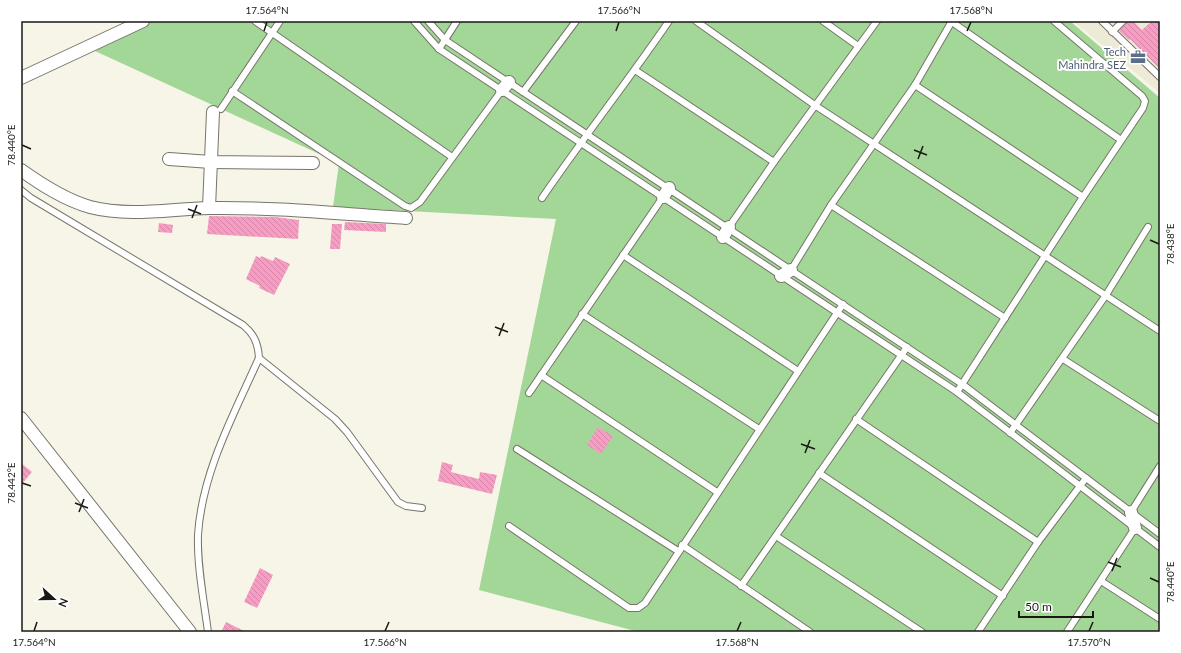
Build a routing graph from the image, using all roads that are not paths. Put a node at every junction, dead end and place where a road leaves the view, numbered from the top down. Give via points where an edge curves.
1 (143, 21) edge
2 (255, 21) edge
3 (280, 21) edge
4 (414, 21) edge
5 (428, 21) edge
6 (457, 21) edge
7 (576, 21) edge
8 (669, 21) edge
9 (696, 21) edge
10 (823, 21) edge
11 (877, 21) edge
12 (1054, 21) edge
13 (1102, 21) edge
14 (1123, 21) edge
15 (952, 22) edge
16 (1112, 32) junction
17 (271, 34) junction
18 (445, 40) junction
19 (858, 46) junction
20 (439, 49) junction
21 (635, 70) junction
22 (1160, 77) edge
23 (21, 78) edge
24 (915, 85) junction
25 (505, 86) junction
26 (232, 91) junction
27 (524, 92) junction
28 (816, 106) junction
29 (217, 110) joint
30 (586, 134) junction
31 (1121, 140) junction
32 (580, 142) junction
33 (873, 143) junction
34 (452, 157) junction
35 (169, 159) dead end
36 (211, 162) junction
37 (774, 162) junction
38 (313, 163) dead end
39 (21, 170) edge
40 (21, 190) edge
41 (666, 192) junction
42 (1083, 197) junction
43 (542, 198) dead end
44 (830, 205) junction
45 (209, 208) junction
46 (406, 218) dead end
47 (1148, 227) dead end
48 (726, 232) junction
49 (624, 255) junction
50 (1046, 256) junction
51 (786, 273) junction
52 (1106, 295) junction
53 (843, 304) junction
54 (838, 313) junction
55 (582, 314) junction
56 (1004, 318) junction
57 (1160, 331) edge
58 (907, 347) junction
59 (901, 355) junction
60 (259, 358) junction
61 (1063, 359) junction
62 (798, 371) junction
63 (541, 375) junction
64 (962, 384) junction
65 (957, 392) junction
66 (529, 393) dead end
67 (21, 418) edge
68 (856, 419) junction
69 (1160, 421) edge
70 (1016, 425) junction
71 (759, 430) junction
72 (1010, 433) junction
73 (517, 449) dead end
74 (1160, 466) edge
75 (819, 474) junction
76 (1086, 478) junction
77 (1080, 487) junction
78 (717, 492) junction
79 (422, 508) dead end
80 (1131, 512) junction
81 (509, 526) dead end
82 (1135, 528) junction
83 (1160, 534) edge
84 (776, 536) junction
85 (1038, 542) junction
86 (682, 545) junction
87 (1160, 547) edge
88 (678, 552) junction
89 (1101, 581) junction
90 (741, 586) junction
91 (1003, 596) junction
92 (1160, 619) edge
93 (190, 632) edge
94 (208, 632) edge
95 (810, 632) edge
96 (922, 632) edge
97 (978, 632) edge
98 (1067, 632) edge

1 - 23 street
2 - 17 lane
3 - 17 lane
4 - 20 lane
5 - 18 lane
6 - 18 lane
7 - 27 lane
8 - 21 lane
9 - 28 lane
10 - 19 lane
11 - 19 lane
12 - 31 lane via 1145,101
13 - 16 lane
14 - 16 lane
15 - 24 lane
15 - 31 lane
16 - 22 lane
17 - 26 lane
17 - 34 lane
18 - 20 lane
18 - 25 lane
19 - 28 lane
20 - 25 lane
21 - 30 lane
21 - 37 lane
24 - 33 lane
24 - 42 lane
25 - 27 lane
25 - 32 lane
25 - 34 lane
26 - 29 lane
26 - 34 lane via 411,208 420,202
27 - 30 lane
28 - 33 lane
28 - 37 lane
29 - 36 street
30 - 32 lane
30 - 41 lane
31 - 42 lane
32 - 41 lane
32 - 43 lane
33 - 44 lane
33 - 50 lane
35 - 36 street
36 - 38 street
36 - 45 street
37 - 48 lane
39 - 45 street via 47,188 90,207 134,212
40 - 60 lane via 243,325 252,333 258,346
41 - 48 lane
41 - 48 lane
41 - 49 lane
42 - 50 lane
44 - 51 lane
44 - 56 lane
45 - 46 street
47 - 52 lane
48 - 51 lane
48 - 51 lane
49 - 55 lane
49 - 62 lane
50 - 52 lane
50 - 56 lane
51 - 53 lane
51 - 54 lane
52 - 57 lane
52 - 61 lane
53 - 54 lane
53 - 58 lane
54 - 59 lane
54 - 62 lane
55 - 63 lane
55 - 71 lane
56 - 64 lane
58 - 59 lane
58 - 64 lane
59 - 65 lane
59 - 68 lane
60 - 79 lane via 335,419 398,502
60 - 94 lane via 212,463 202,510 198,535 199,560
61 - 69 lane
61 - 70 lane
62 - 71 lane
63 - 66 lane
63 - 78 lane
64 - 65 lane
64 - 70 lane
65 - 72 lane
67 - 93 street
68 - 75 lane
68 - 85 lane
70 - 72 lane
70 - 76 lane
71 - 78 lane
72 - 77 lane
73 - 88 lane
74 - 80 lane
75 - 84 lane
75 - 91 lane
76 - 77 lane
76 - 80 lane
77 - 82 lane
77 - 85 lane
78 - 86 lane
80 - 82 street
80 - 83 lane
81 - 88 lane via 629,608 638,608 645,603
82 - 87 lane
82 - 89 lane
84 - 90 lane
84 - 96 lane
85 - 91 lane
86 - 88 lane
86 - 90 lane
89 - 92 lane
89 - 98 lane
90 - 95 lane
91 - 97 lane

